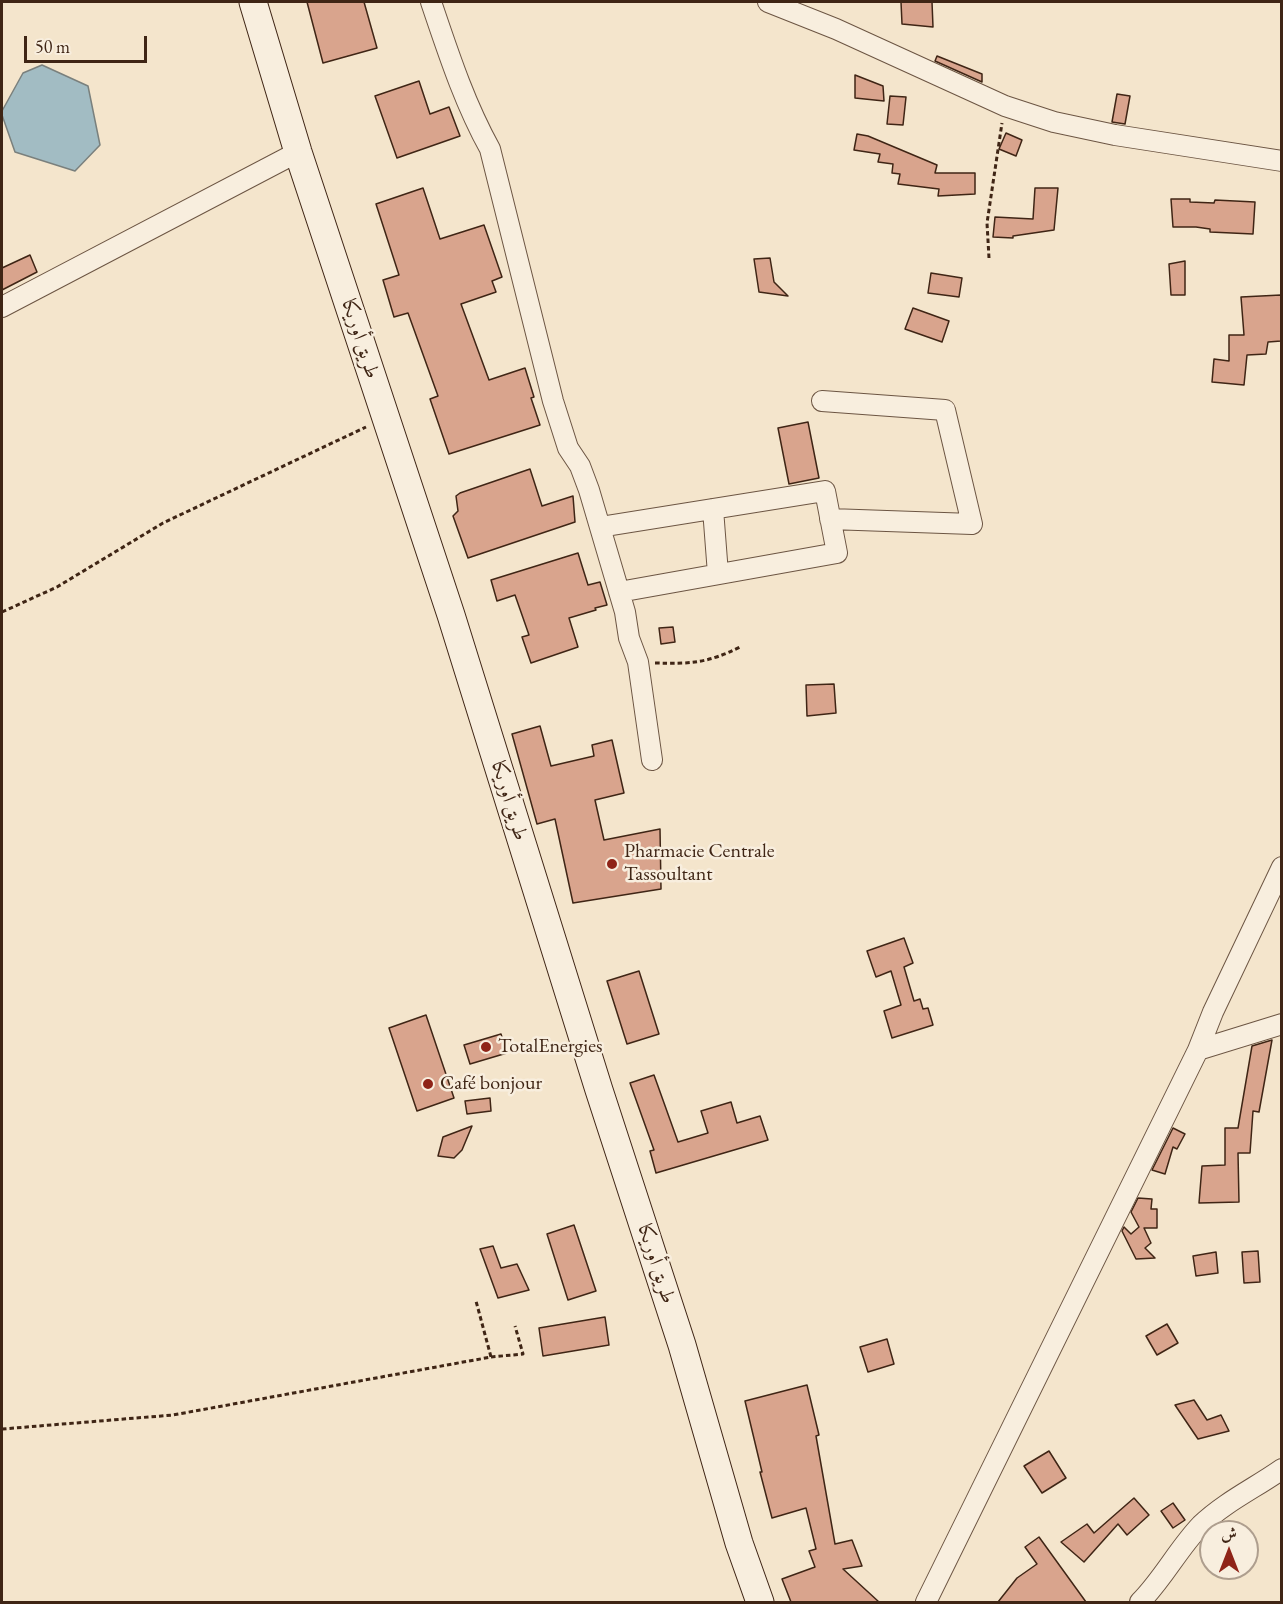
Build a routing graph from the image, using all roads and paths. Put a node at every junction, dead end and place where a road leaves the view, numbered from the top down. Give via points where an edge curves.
1 (253, 2) edge
2 (431, 2) edge
3 (768, 2) edge
4 (1005, 106) junction
5 (298, 152) junction
6 (1281, 161) edge
7 (989, 258) dead end
8 (2, 307) edge
9 (822, 401) dead end
10 (386, 418) junction
11 (713, 509) junction
12 (830, 519) junction
13 (600, 527) junction
14 (718, 574) junction
15 (619, 592) junction
16 (2, 612) edge
17 (740, 647) dead end
18 (638, 662) junction
19 (652, 760) dead end
20 (1281, 867) edge
21 (1281, 1024) edge
22 (1198, 1050) junction
23 (476, 1301) dead end
24 (514, 1326) dead end
25 (491, 1357) junction
26 (2, 1429) edge
27 (1281, 1469) edge
28 (760, 1602) edge
29 (926, 1602) edge
30 (1140, 1602) edge

1 - 5 street, طريق أوريكا
2 - 13 street via 471,114 490,149 553,401
3 - 4 street
4 - 6 street via 1105,133
4 - 7 path via 988,207
5 - 8 street
5 - 10 street, طريق أوريكا
9 - 12 street via 945,410 972,524
10 - 16 path via 162,523 57,587
10 - 28 street, طريق أوريكا via 682,1345
11 - 12 street via 825,492
11 - 13 street
11 - 14 street
12 - 14 street via 837,554
13 - 15 street
14 - 15 street
15 - 18 street
17 - 18 path via 701,662
18 - 19 street
20 - 22 street
21 - 22 street
22 - 29 street
23 - 25 path
24 - 25 path via 522,1354
25 - 26 path via 173,1415
27 - 30 street via 1201,1526

